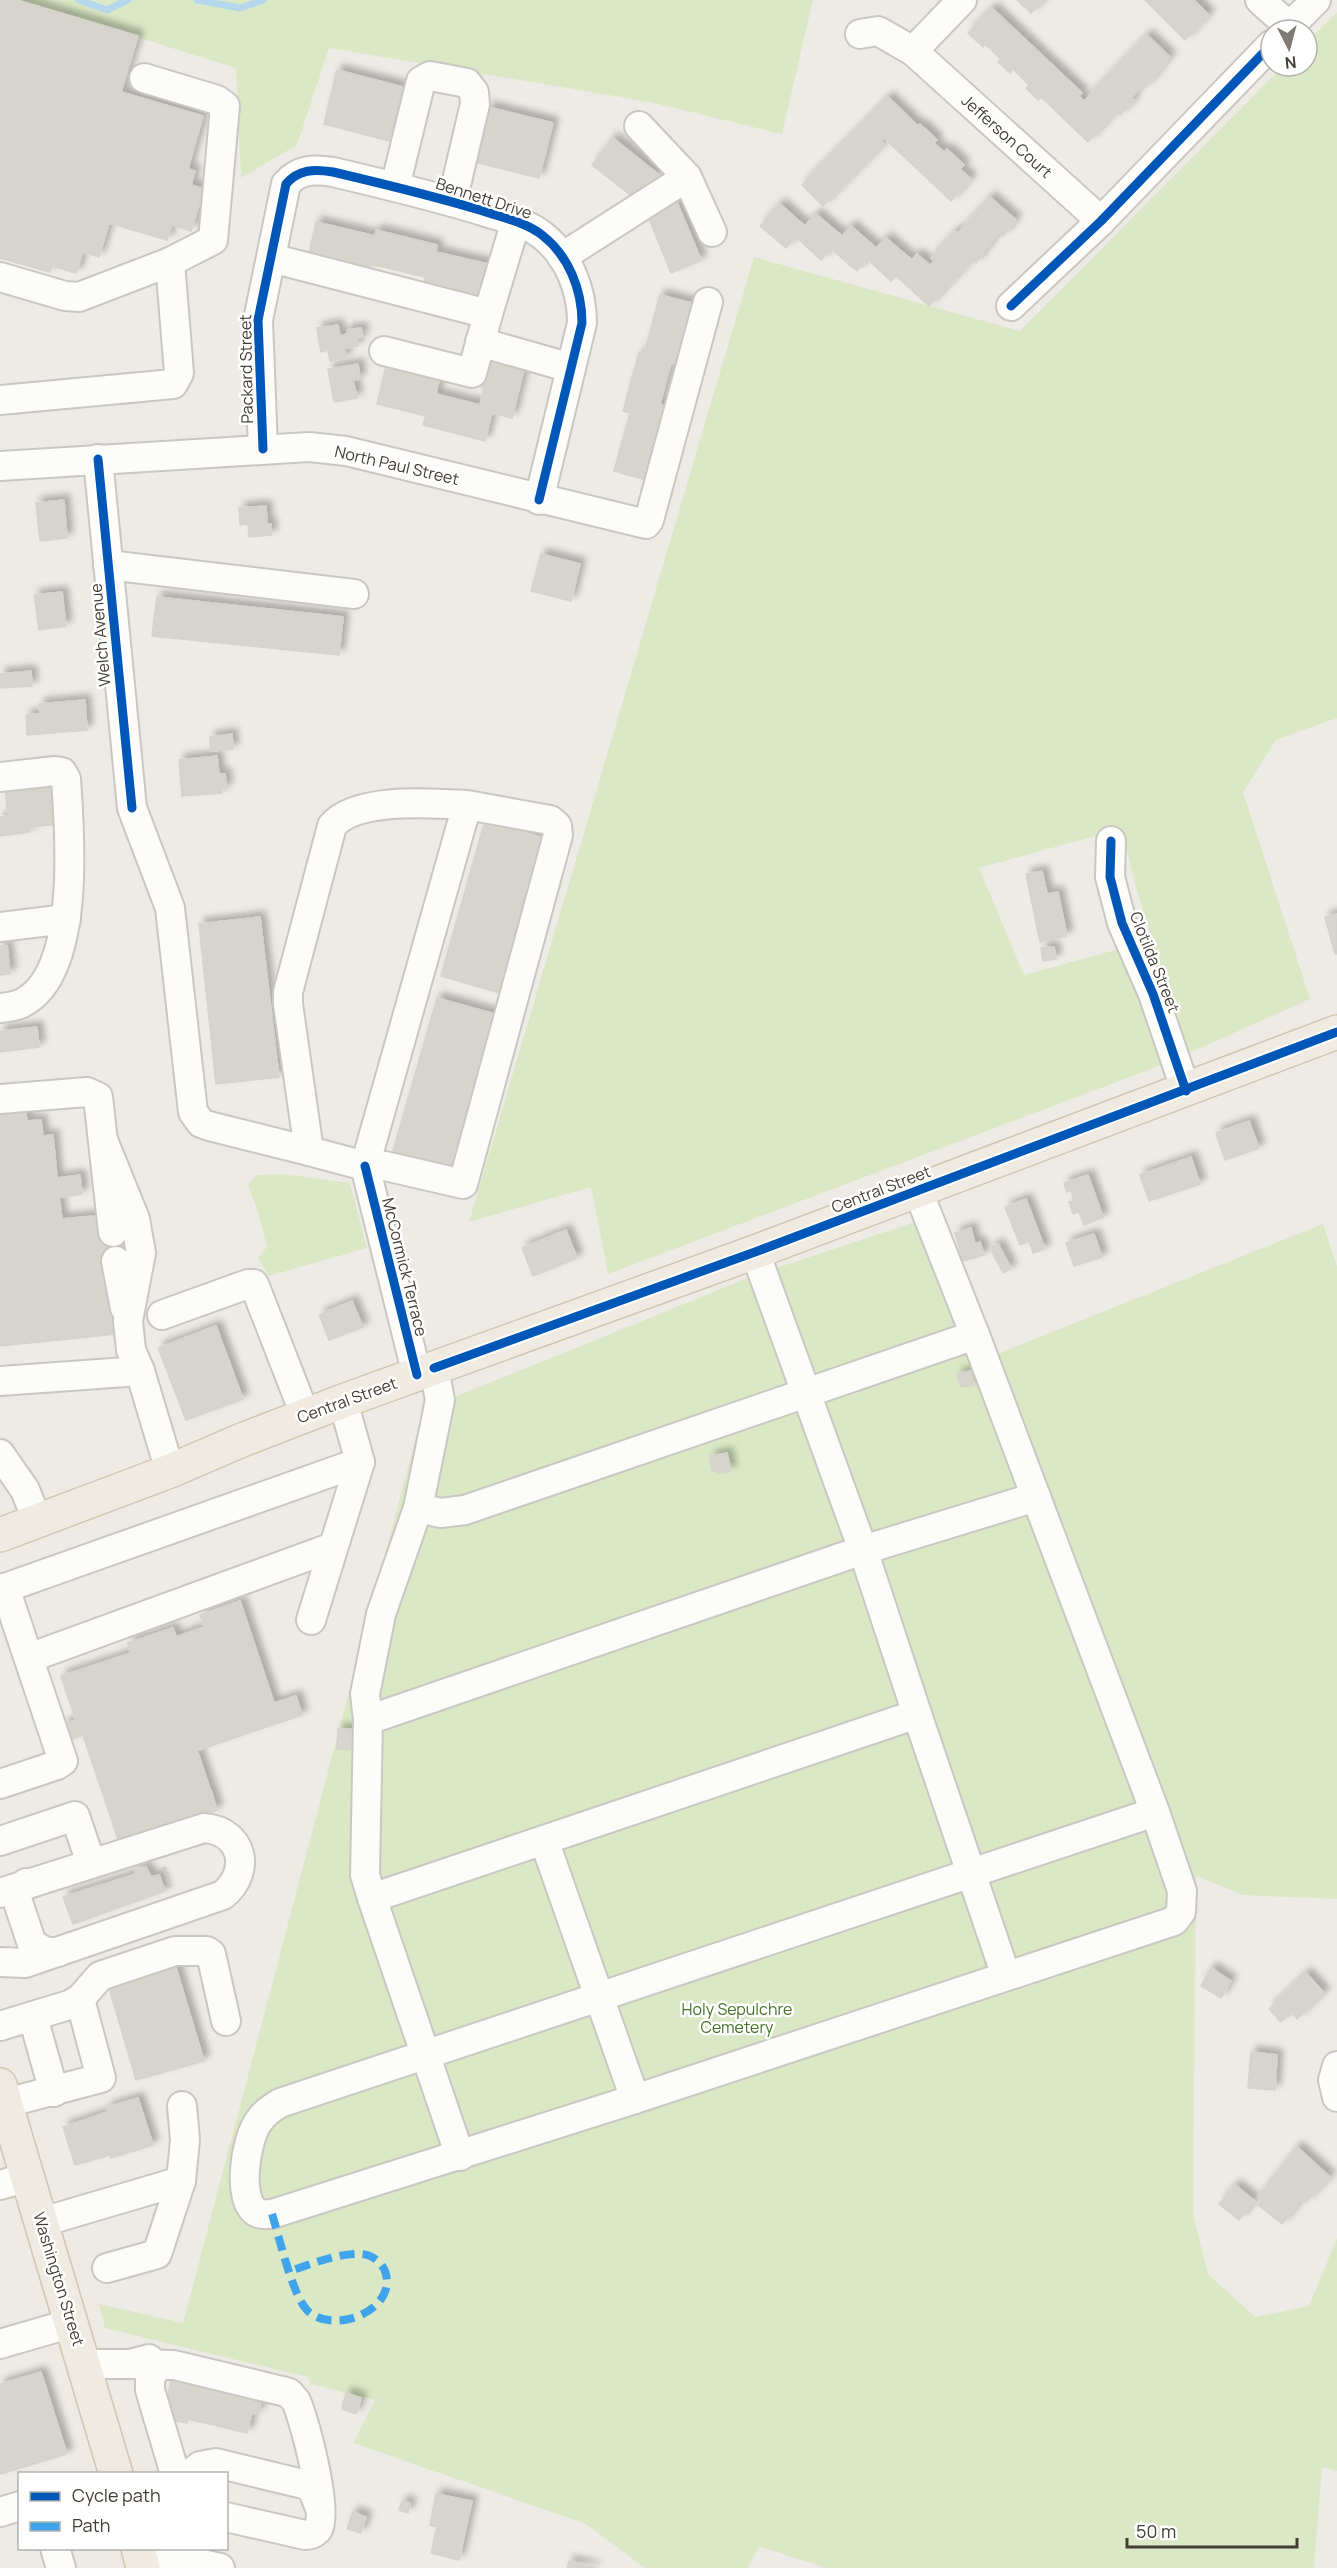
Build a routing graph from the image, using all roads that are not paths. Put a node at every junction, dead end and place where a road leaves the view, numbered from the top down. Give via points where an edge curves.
1 (962, 0) edge
2 (1260, 0) edge
3 (1316, 0) edge
4 (1272, 18) edge
5 (1298, 18) edge
6 (860, 34) dead end
7 (913, 51) junction
8 (1259, 58) edge
9 (144, 78) dead end
10 (639, 126) dead end
11 (687, 177) junction
12 (286, 184) joint
13 (395, 187) junction
14 (452, 202) junction
15 (516, 221) junction
16 (1101, 221) junction
17 (712, 232) dead end
18 (562, 257) junction
19 (271, 258) junction
20 (170, 262) junction
21 (0, 277) edge
22 (708, 302) dead end
23 (1011, 306) dead end
24 (488, 314) junction
25 (480, 342) junction
26 (384, 351) dead end
27 (571, 368) junction
28 (0, 400) edge
29 (263, 449) junction
30 (98, 459) junction
31 (0, 466) edge
32 (539, 500) junction
33 (108, 565) junction
34 (354, 594) dead end
35 (0, 777) edge
36 (467, 806) junction
37 (1111, 841) dead end
38 (66, 918) junction
39 (0, 927) edge
40 (0, 1008) edge
41 (1337, 1032) edge
42 (1186, 1091) junction
43 (0, 1099) edge
44 (104, 1140) junction
45 (309, 1151) junction
46 (365, 1166) junction
47 (918, 1191) junction
48 (118, 1232) tunnel mouth
49 (755, 1252) junction
50 (120, 1260) tunnel mouth
51 (162, 1316) dead end
52 (128, 1321) junction
53 (975, 1335) junction
54 (140, 1371) junction
55 (425, 1372) junction
56 (0, 1382) edge
57 (806, 1394) junction
58 (343, 1401) junction
59 (305, 1415) junction
60 (0, 1454) edge
61 (360, 1462) junction
62 (170, 1471) junction
63 (0, 1475) edge
64 (25, 1490) junction
65 (1036, 1497) junction
66 (418, 1508) junction
67 (38, 1522) junction
68 (0, 1535) edge
69 (333, 1547) junction
70 (863, 1550) junction
71 (2, 1588) edge
72 (311, 1620) dead end
73 (37, 1654) junction
74 (917, 1714) junction
75 (368, 1720) junction
76 (0, 1784) edge
77 (1155, 1812) junction
78 (544, 1840) junction
79 (0, 1841) edge
80 (90, 1863) junction
81 (970, 1875) junction
82 (11, 1894) edge
83 (372, 1898) junction
84 (48, 1950) junction
85 (0, 1962) edge
86 (1006, 1976) junction
87 (598, 1998) junction
88 (80, 1999) junction
89 (33, 2017) junction
90 (226, 2021) dead end
91 (0, 2026) edge
92 (424, 2054) junction
93 (1337, 2066) edge
94 (54, 2092) junction
95 (3, 2094) edge
96 (1337, 2097) edge
97 (635, 2099) junction
98 (182, 2106) dead end
99 (460, 2156) junction
100 (14, 2181) edge
101 (181, 2181) junction
102 (42, 2222) junction
103 (107, 2268) dead end
104 (72, 2323) junction
105 (0, 2344) edge
106 (84, 2364) junction
107 (144, 2365) junction
108 (115, 2472) edge
109 (173, 2472) edge
110 (192, 2472) edge
111 (319, 2506) junction
112 (18, 2507) edge
113 (0, 2512) edge
114 (228, 2517) edge
115 (56, 2550) edge
116 (140, 2556) edge
117 (61, 2568) edge
118 (220, 2568) edge

1 - 7 street
2 - 4 street
3 - 5 street
6 - 7 street, Jefferson Court via 878,31
7 - 16 street, Jefferson Court
8 - 16 street
9 - 20 street via 217,100 225,106 214,237 208,244
10 - 11 street
11 - 17 street
11 - 18 street
12 - 13 street, Bennett Drive via 294,175 318,170
12 - 19 street, Packard Street
13 - 14 street, Bennett Drive
13 - 14 street via 421,81 430,76 467,83 474,92 475,104
14 - 15 street, Bennett Drive
15 - 18 street, Bennett Drive via 542,235
15 - 24 street
16 - 23 street
18 - 27 street, Bennett Drive via 575,280 582,309
19 - 24 street
19 - 29 street, Packard Street via 261,301 258,339
20 - 21 street via 79,297
20 - 28 street via 179,373 173,384
22 - 32 street, North Paul Street via 646,524
24 - 25 street
25 - 26 street via 472,373
25 - 27 street
27 - 32 street, Bennett Drive
29 - 30 street, North Paul Street
29 - 32 street, North Paul Street via 309,447 346,451
30 - 31 street, North Paul Street
30 - 33 street, Welch Avenue
33 - 34 street
33 - 45 street, Welch Avenue via 132,808 170,908 192,1112 209,1126
35 - 38 street via 55,771 64,775 71,844
36 - 45 street via 403,804 368,808 339,818 333,826 288,992
36 - 46 street
36 - 46 street, Welch Avenue via 550,820 557,826 558,835 463,1184 385,1166
37 - 42 street, Clotilda Street via 1110,877 1122,923 1153,994
38 - 39 street
38 - 40 street via 53,968 45,981 26,1001
41 - 42 main road, Central Street
42 - 47 main road, Central Street
43 - 44 street via 93,1094 100,1101
44 - 48 street
44 - 52 street via 133,1211 141,1253
45 - 46 street, Welch Avenue
46 - 55 street, McCormick Terrace
47 - 49 main road, Central Street
47 - 53 street
49 - 55 main road, Central Street
49 - 57 street
50 - 52 street
51 - 59 street via 254,1284
52 - 54 street via 130,1350
53 - 57 street
53 - 65 street
54 - 56 street
54 - 62 street
55 - 58 main road, Central Street
55 - 66 street, McCormick Terrace via 440,1400
57 - 66 street via 465,1510 441,1513
57 - 70 street
58 - 59 main road, Central Street
58 - 61 street
59 - 62 main road, Central Street
60 - 64 street
61 - 69 street
61 - 71 street
62 - 67 main road, Central Street
63 - 64 street
64 - 67 street
65 - 70 street
65 - 77 street
66 - 75 street, McCormick Terrace via 381,1614 365,1694
67 - 68 main road, Central Street
69 - 72 street
69 - 73 street
70 - 74 street
70 - 75 street
71 - 73 street
73 - 76 street via 79,1746 77,1753 57,1765
74 - 78 street
74 - 81 street
75 - 83 street, McCormick Terrace via 365,1875
77 - 81 street
77 - 86 street via 1182,1891 1181,1912 1174,1921
78 - 83 street
78 - 87 street
79 - 80 street via 75,1816
80 - 82 street
80 - 84 street via 204,1828 226,1835 235,1844 240,1863 233,1886 223,1895
81 - 86 street
81 - 87 street
82 - 84 street via 32,1944
82 - 84 street via 91,1879 202,1842 225,1854 225,1874 214,1887
83 - 92 street, McCormick Terrace
84 - 85 street via 25,1963
86 - 97 street
87 - 92 street
87 - 97 street
88 - 89 street
88 - 90 street via 100,1976 175,1951 207,1951 213,1959
88 - 94 street via 101,2078
89 - 91 street
89 - 94 street
92 - 99 street, McCormick Terrace
92 - 99 street via 280,2103 267,2112 250,2136 245,2176 247,2197 259,2214 272,2214
93 - 96 street via 1333,2080
94 - 95 street
95 - 100 main road, Washington Street
97 - 99 street
98 - 101 street via 185,2140
100 - 102 main road, Washington Street
101 - 102 street
101 - 103 street via 157,2254
102 - 104 main road, Washington Street
104 - 105 street
104 - 106 main road, Washington Street
106 - 107 street
106 - 108 main road, Washington Street
107 - 109 street
107 - 111 street via 159,2354 171,2354 296,2385 304,2393 323,2469
110 - 111 street via 216,2463 303,2484 312,2488
111 - 114 street via 320,2526 310,2535
112 - 113 street
115 - 117 street
116 - 118 street

